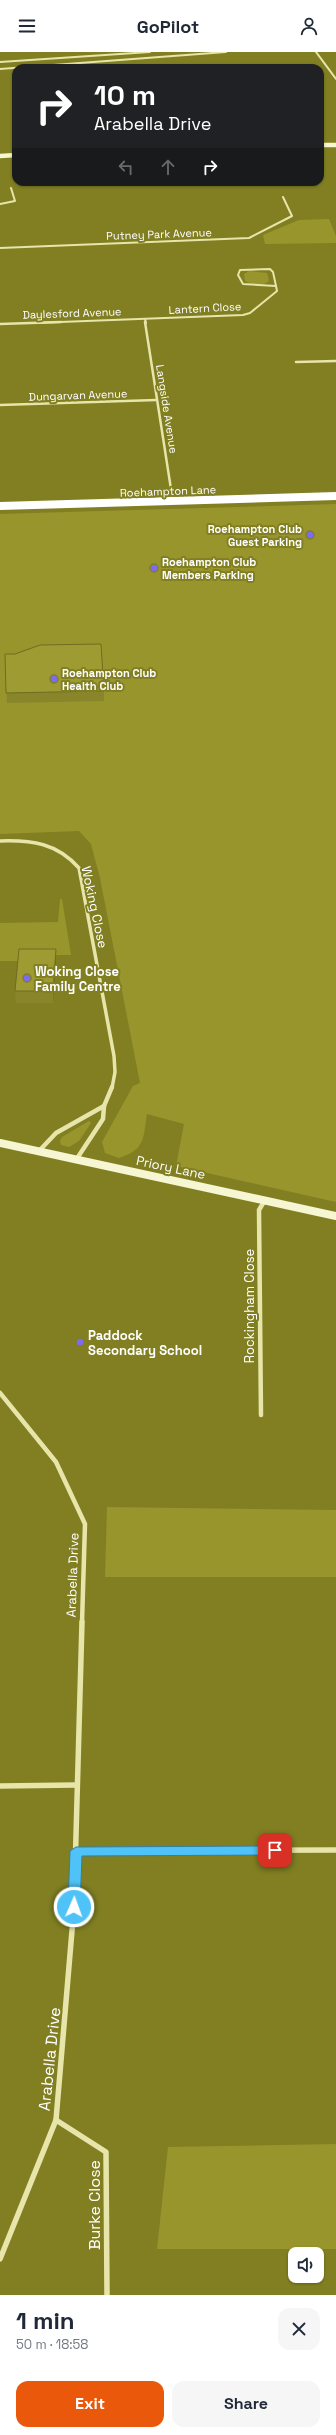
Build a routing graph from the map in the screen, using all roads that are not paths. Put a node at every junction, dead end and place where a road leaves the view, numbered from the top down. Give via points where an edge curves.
1 (150, 52) edge
2 (226, 52) edge
3 (316, 52) edge
4 (0, 62) edge
5 (75, 64) edge
6 (12, 69) edge
7 (0, 70) edge
8 (336, 80) edge
9 (336, 145) edge
10 (324, 146) edge
11 (0, 156) edge
12 (12, 156) edge
13 (11, 188) dead end
14 (283, 197) dead end
15 (0, 204) edge
16 (0, 248) edge
17 (276, 286) junction
18 (145, 319) junction
19 (0, 324) edge
20 (336, 361) edge
21 (296, 362) dead end
22 (156, 400) junction
23 (0, 405) edge
24 (336, 496) edge
25 (173, 502) junction
26 (0, 506) edge
27 (0, 841) edge
28 (104, 1106) junction
29 (0, 1143) edge
30 (39, 1151) junction
31 (76, 1160) junction
32 (265, 1200) junction
33 (336, 1216) edge
34 (0, 1393) edge
35 (261, 1415) dead end
36 (76, 1785) junction
37 (0, 1786) edge
38 (336, 1850) edge
39 (76, 1851) junction
40 (56, 2120) junction
41 (0, 2259) edge
42 (107, 2295) edge

1 - 4 street
2 - 5 street
3 - 8 street
6 - 7 street
9 - 10 street
11 - 12 street
13 - 15 street via 15,201
14 - 16 street, Putney Park Avenue via 292,216 249,238
17 - 17 street, Lantern Close via 270,269 245,268 240,270 238,275 243,284
17 - 18 street, Lantern Close via 277,292 250,313 243,315
18 - 19 street, Daylesford Avenue
18 - 22 street, Langside Avenue
20 - 21 street
22 - 23 street, Dungarvan Avenue
22 - 25 street, Langside Avenue
24 - 25 highway, Roehampton Lane
25 - 26 highway, Roehampton Lane
27 - 28 street, Woking Close via 55,846 71,856 79,868 114,1056 115,1072 111,1091
28 - 30 street via 56,1132
28 - 31 street, Woking Close via 103,1119
29 - 30 street, Priory Lane
30 - 31 street, Priory Lane
31 - 32 street, Priory Lane
32 - 33 street, Priory Lane
32 - 35 street, Rockingham Close via 259,1210
34 - 36 street, Arabella Drive via 56,1462 85,1524
36 - 37 street
36 - 39 street, Arabella Drive
38 - 39 street
39 - 40 street, Arabella Drive via 70,1972
40 - 41 street, Arabella Drive
40 - 42 street, Burke Close via 106,2152

